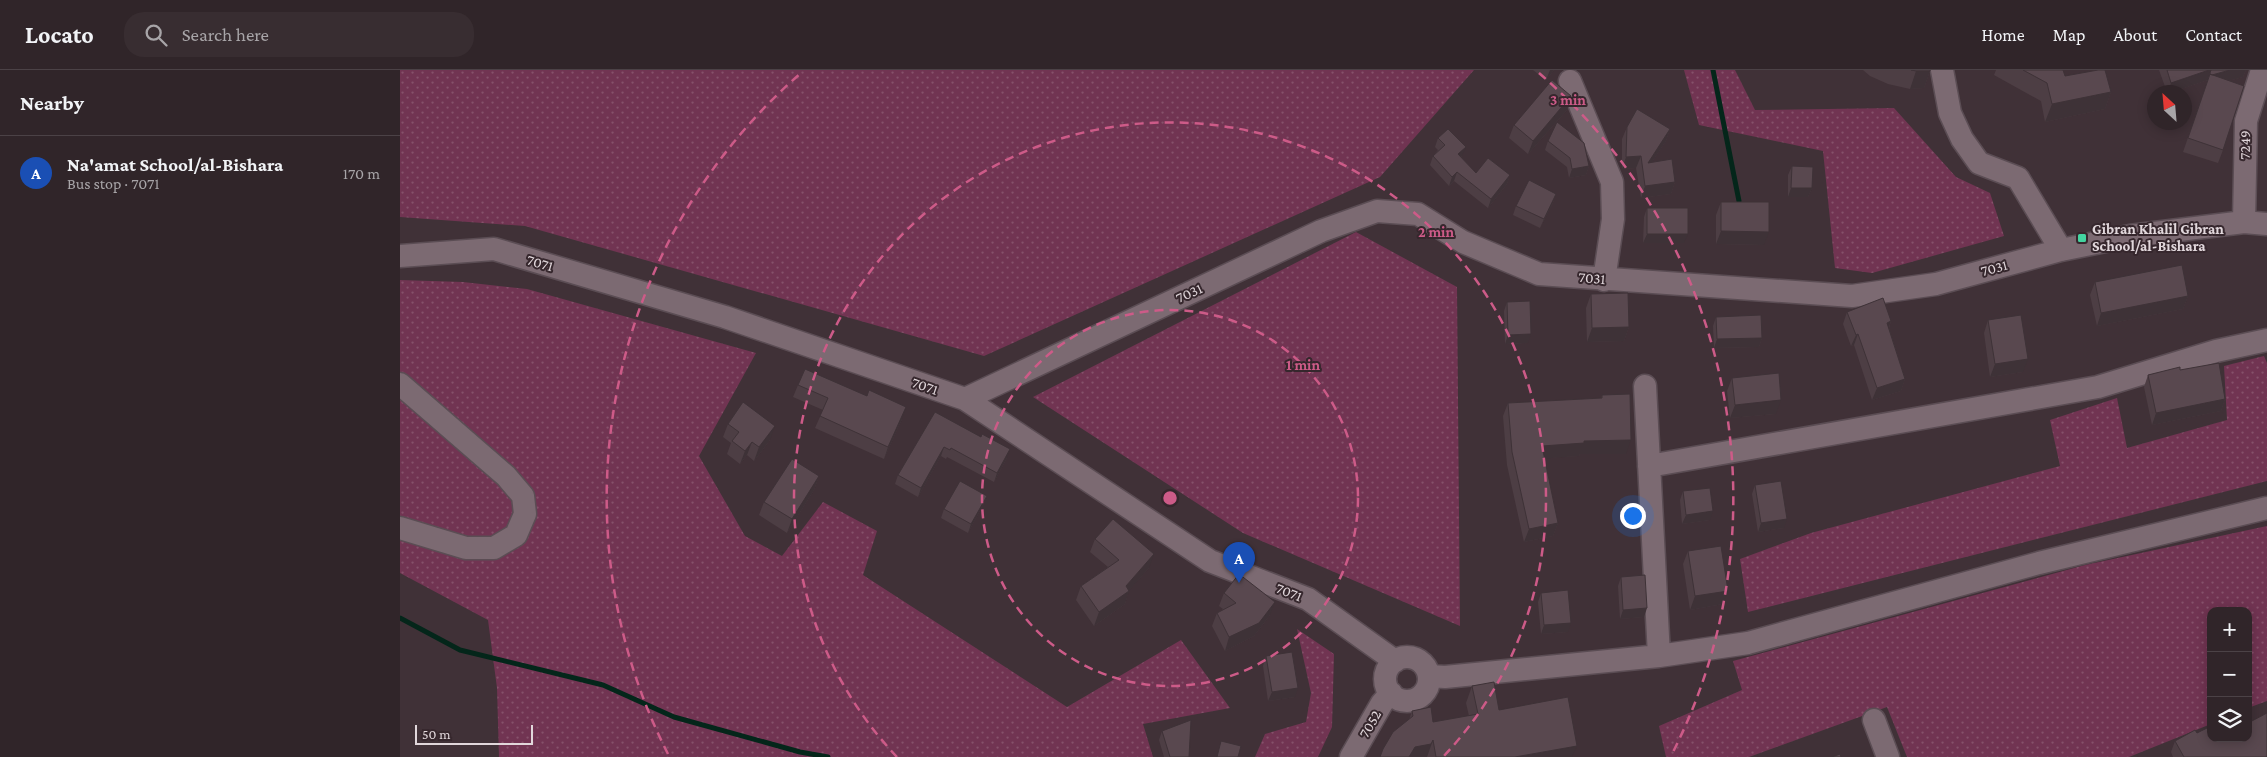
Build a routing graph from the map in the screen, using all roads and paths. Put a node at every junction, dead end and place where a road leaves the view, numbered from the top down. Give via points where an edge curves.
1 (1942, 70) edge
2 (2262, 70) edge
3 (1570, 81) dead end
4 (2244, 222) junction
5 (2267, 224) edge
6 (2061, 250) junction
7 (400, 256) edge
8 (1604, 280) junction
9 (2267, 340) edge
10 (400, 384) edge
11 (1644, 386) dead end
12 (965, 399) junction
13 (1649, 466) junction
14 (2267, 508) edge
15 (400, 528) edge
16 (1659, 656) junction
17 (1395, 661) junction
18 (1429, 676) junction
19 (1391, 693) junction
20 (1874, 720) dead end
21 (1351, 757) edge
22 (1888, 757) edge

1 - 6 street via 1950,113 1962,140 1979,163 2018,178
2 - 4 street, 7249 via 2246,120
3 - 8 street via 1612,182 1613,219
4 - 5 street, 7031
4 - 6 street, 7031 via 2130,236
6 - 8 street, 7031 via 1936,284 1852,296
7 - 12 street, 7071 via 494,249 725,317
8 - 12 street, 7031 via 1539,274 1463,242 1418,214 1377,211 1321,231
9 - 13 street via 2216,351 2098,387
10 - 15 street via 506,476 523,496 525,514 516,535 494,548 466,548
11 - 13 street
12 - 17 street, 7071 via 1210,560 1308,600
13 - 16 street
14 - 16 street via 2039,563 1748,643
16 - 18 street
17 - 18 street via 1415,658 1427,669
17 - 19 street via 1386,675
18 - 19 street via 1426,690 1417,699 1403,700
19 - 21 street, 7052
20 - 22 street

